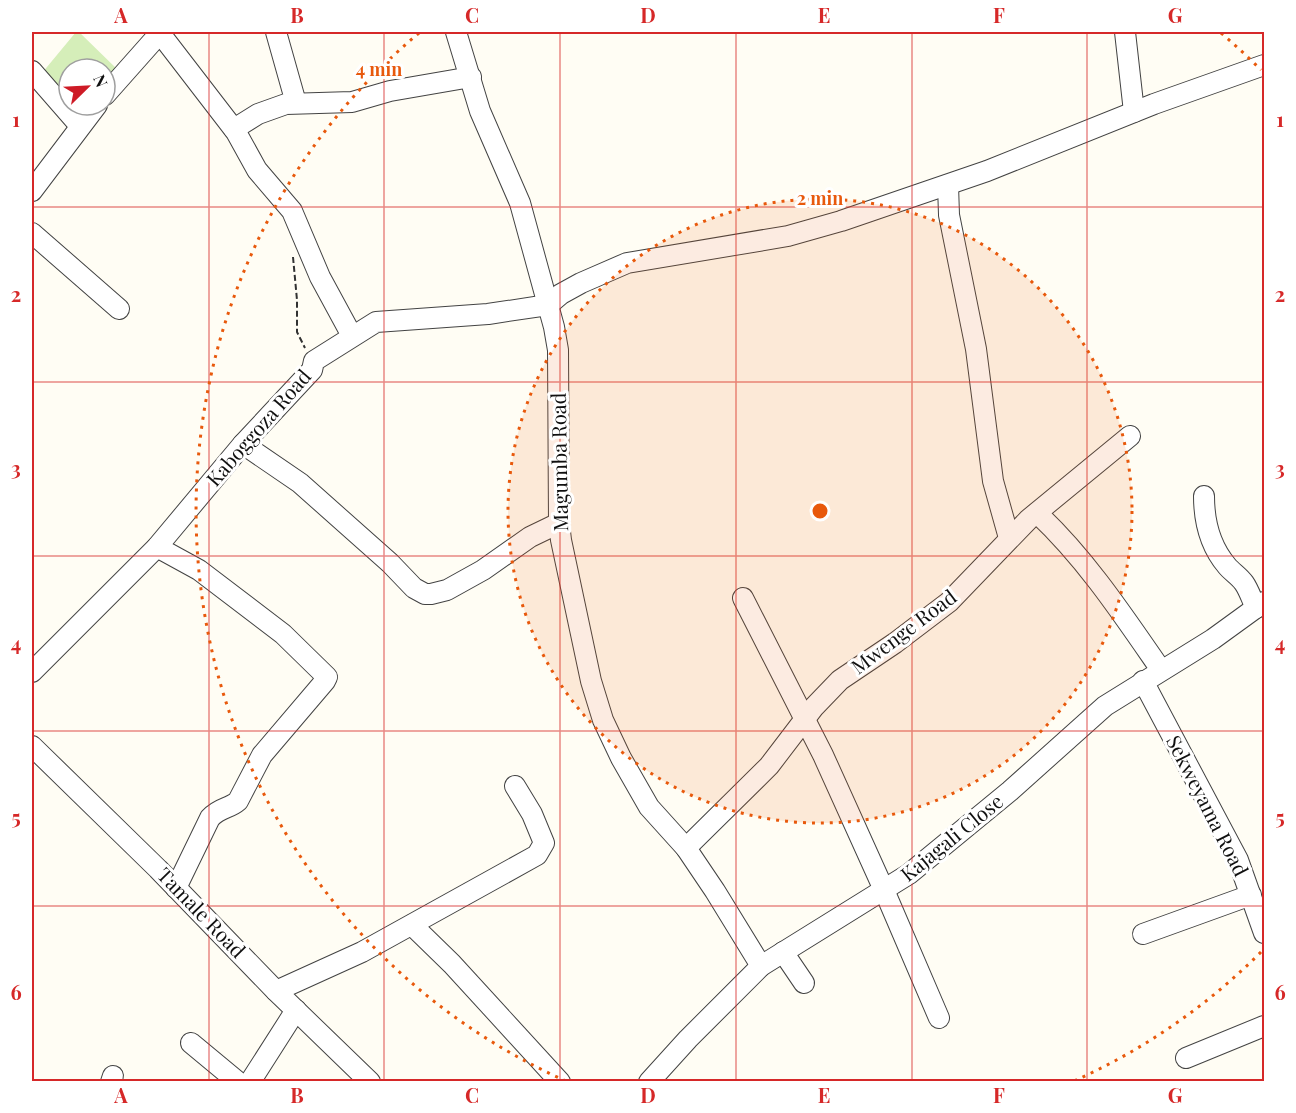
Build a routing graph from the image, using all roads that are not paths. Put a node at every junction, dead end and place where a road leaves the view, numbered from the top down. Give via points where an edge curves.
1 (159, 32) edge
2 (276, 32) edge
3 (456, 32) edge
4 (1125, 32) edge
5 (1264, 65) edge
6 (32, 71) edge
7 (471, 76) junction
8 (117, 81) edge
9 (296, 103) junction
10 (1134, 112) junction
11 (87, 117) edge
12 (80, 126) junction
13 (234, 129) junction
14 (948, 184) junction
15 (32, 191) edge
16 (32, 233) edge
17 (548, 305) junction
18 (119, 309) dead end
19 (352, 336) junction
20 (1130, 436) dead end
21 (243, 444) junction
22 (1204, 496) dead end
23 (1037, 513) junction
24 (559, 523) junction
25 (1009, 538) junction
26 (157, 547) junction
27 (742, 598) dead end
28 (1260, 605) edge
29 (1161, 670) junction
30 (32, 672) edge
31 (1143, 681) junction
32 (804, 720) junction
33 (32, 746) edge
34 (515, 786) dead end
35 (686, 848) junction
36 (176, 888) junction
37 (884, 891) junction
38 (1251, 895) junction
39 (412, 925) junction
40 (1264, 933) edge
41 (1143, 934) dead end
42 (783, 952) junction
43 (761, 966) junction
44 (804, 983) dead end
45 (276, 991) junction
46 (296, 1010) junction
47 (939, 1018) dead end
48 (1264, 1026) edge
49 (191, 1043) dead end
50 (1186, 1058) dead end
51 (238, 1082) edge
52 (250, 1082) edge
53 (370, 1082) edge
54 (560, 1082) edge
55 (649, 1082) edge

1 - 8 street
1 - 13 street
2 - 9 street
3 - 7 street, Magumba Road
4 - 10 street
5 - 10 street
6 - 12 street
7 - 9 street via 352,102
7 - 17 street, Magumba Road via 480,111 520,203
9 - 13 street via 258,114
10 - 14 street
11 - 12 street
12 - 15 street
13 - 19 street via 257,170 292,211 320,277
14 - 17 street via 788,236 627,263 580,283
14 - 25 street via 949,215 976,349 993,481
16 - 18 street
17 - 19 street, Kaboggoza Road via 488,314 376,322
17 - 24 street, Magumba Road via 558,350
19 - 21 street, Kaboggoza Road via 314,361 312,370
20 - 23 street, Mwenge Road
21 - 24 street via 300,483 425,594 447,590
21 - 26 street, Kaboggoza Road
22 - 28 street via 1209,536 1217,554
23 - 25 street, Mwenge Road
23 - 29 street via 1099,580
24 - 35 street, Magumba Road via 591,681 603,720 649,807
25 - 32 street, Mwenge Road via 949,602 840,680
26 - 30 street, Kaboggoza Road
26 - 36 street via 199,570 283,634 327,677 262,755 238,801 218,809 210,818
27 - 32 street
28 - 29 street, Kajagali Close
29 - 31 street, Kajagali Close
31 - 37 street, Kajagali Close via 1105,706 1001,799
31 - 38 street, Sekweyama Road via 1238,860
32 - 35 street, Mwenge Road via 769,766
32 - 37 street
33 - 36 street, Tamale Road
34 - 39 street via 541,833 541,850
35 - 43 street, Magumba Road
36 - 45 street, Tamale Road
37 - 42 street, Kajagali Close
37 - 47 street
38 - 40 street, Sekweyama Road
38 - 41 street
39 - 45 street
39 - 54 street
42 - 43 street, Kajagali Close
42 - 44 street
43 - 55 street, Kajagali Close
45 - 46 street, Tamale Road
46 - 52 street
46 - 53 street, Tamale Road
48 - 50 street
49 - 51 street

